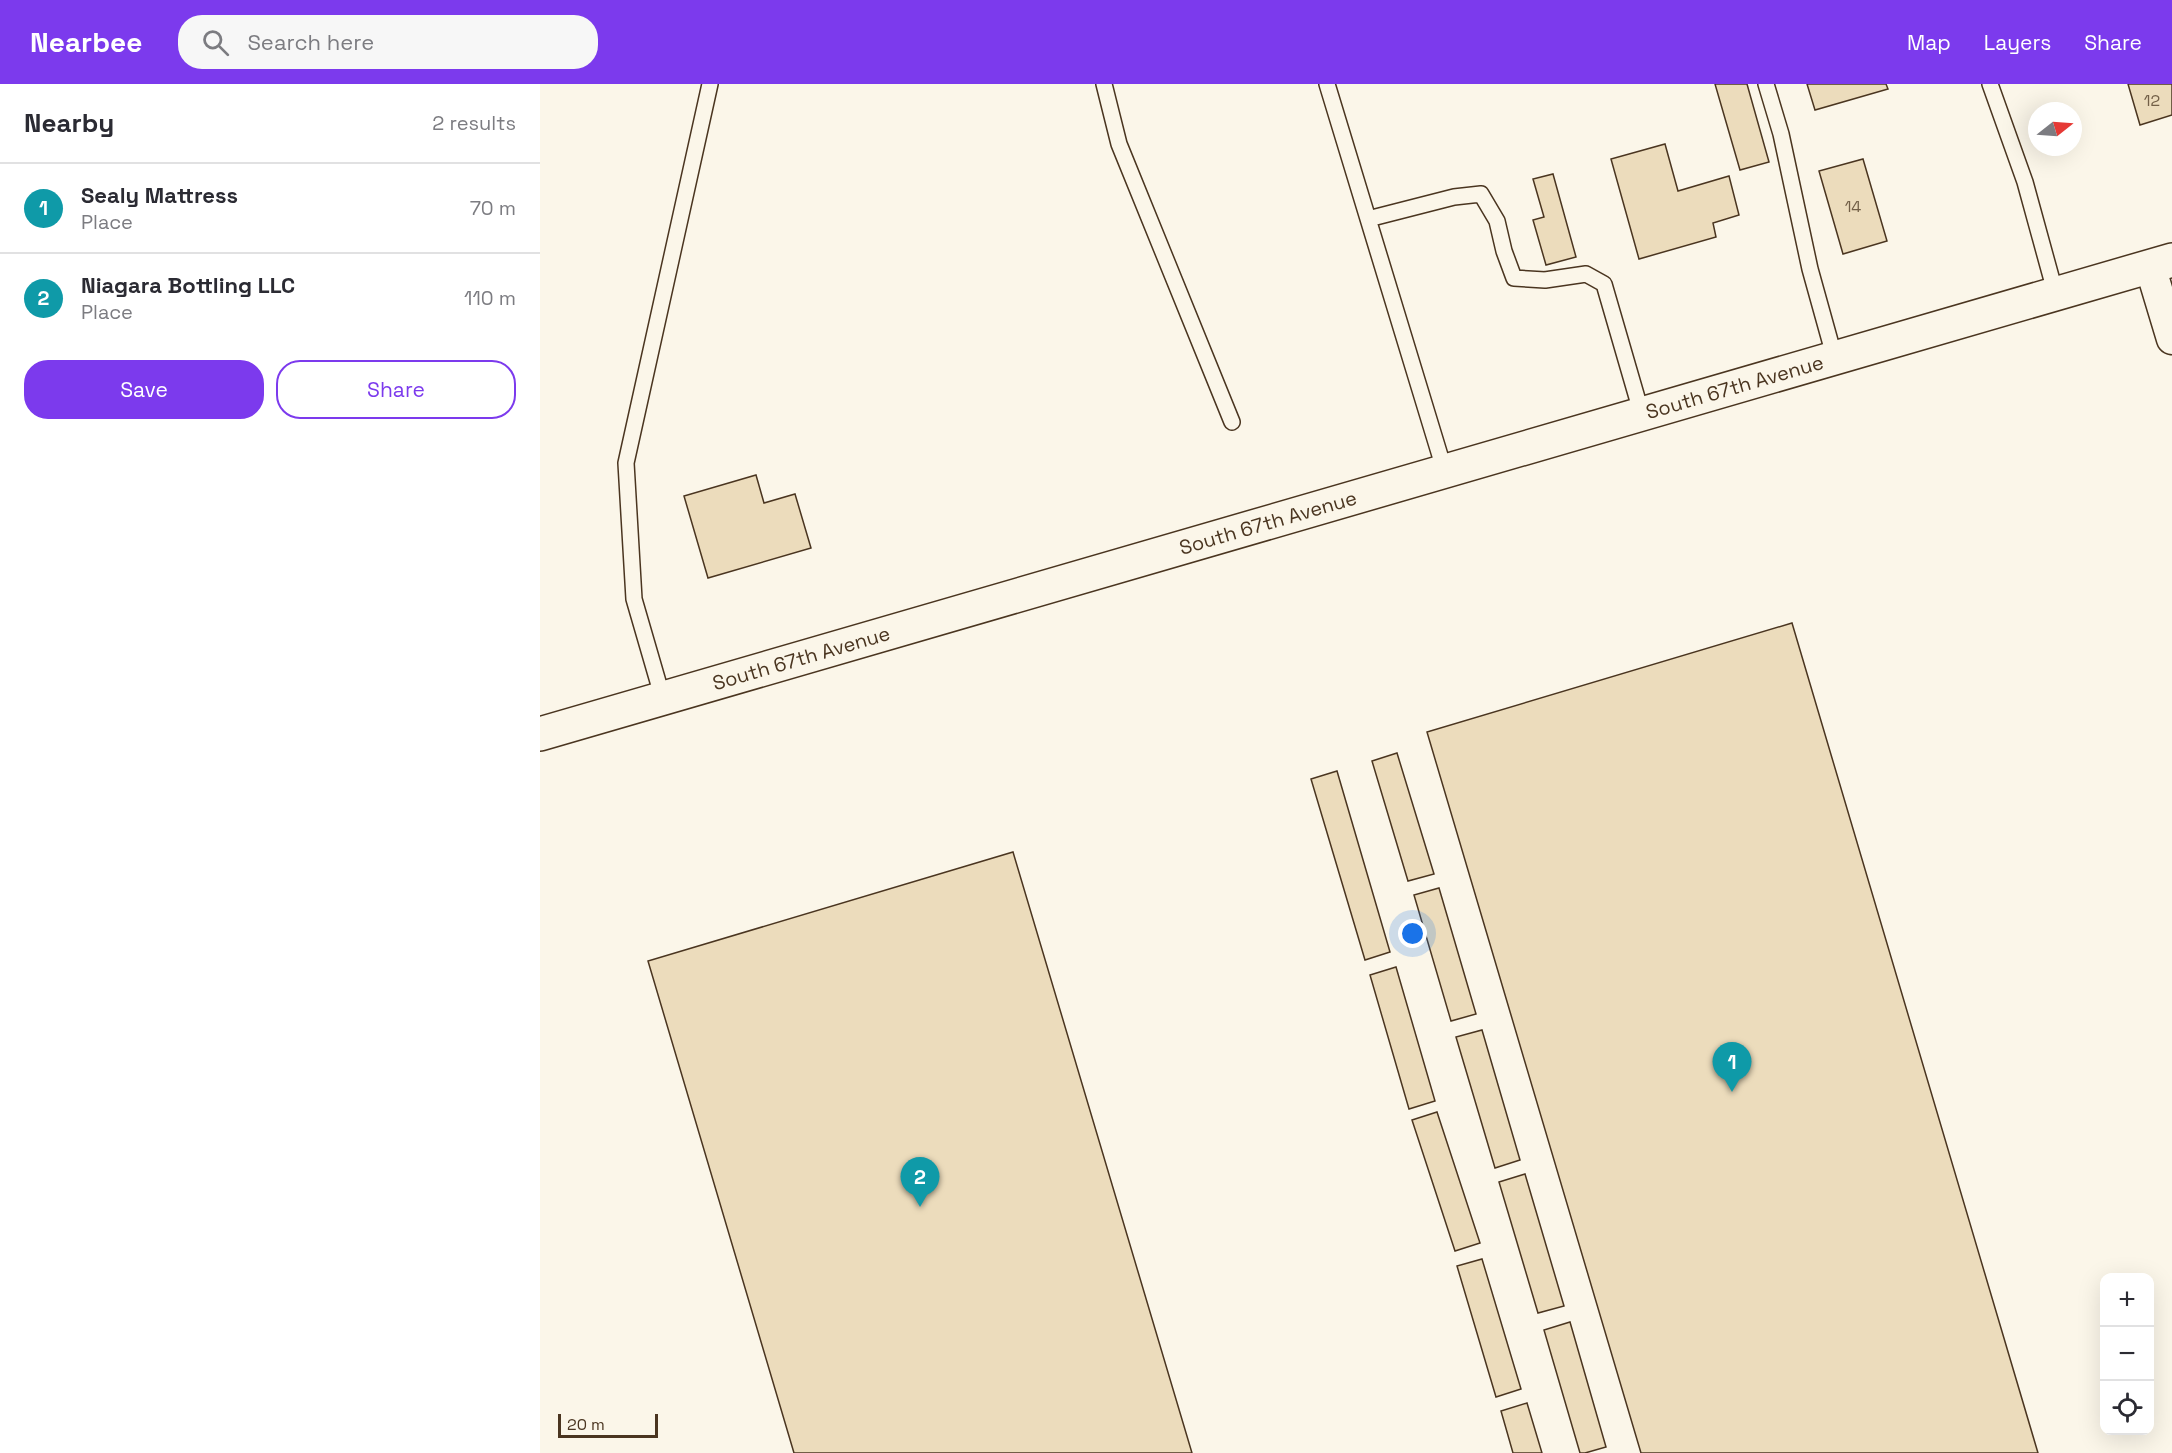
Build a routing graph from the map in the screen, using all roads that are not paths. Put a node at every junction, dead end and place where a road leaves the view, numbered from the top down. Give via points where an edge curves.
1 (710, 84) edge
2 (1104, 84) edge
3 (1327, 84) edge
4 (1766, 84) edge
5 (1990, 84) edge
6 (1368, 219) junction
7 (2161, 263) edge
8 (2056, 295) junction
9 (2172, 339) edge
10 (1835, 359) junction
11 (1642, 415) junction
12 (1232, 422) dead end
13 (1445, 472) junction
14 (663, 699) junction
15 (540, 734) edge

1 - 14 lane via 626,463 634,599
2 - 12 lane via 1119,144
3 - 6 lane
4 - 10 lane
5 - 8 lane via 2025,182
6 - 11 lane via 1481,194 1497,221 1514,278 1545,280 1586,274 1604,284
6 - 13 lane
7 - 8 main road, South 67th Avenue
7 - 9 street
8 - 10 main road, South 67th Avenue
10 - 11 main road, South 67th Avenue
11 - 13 main road, South 67th Avenue
13 - 14 main road, South 67th Avenue
14 - 15 main road, South 67th Avenue

